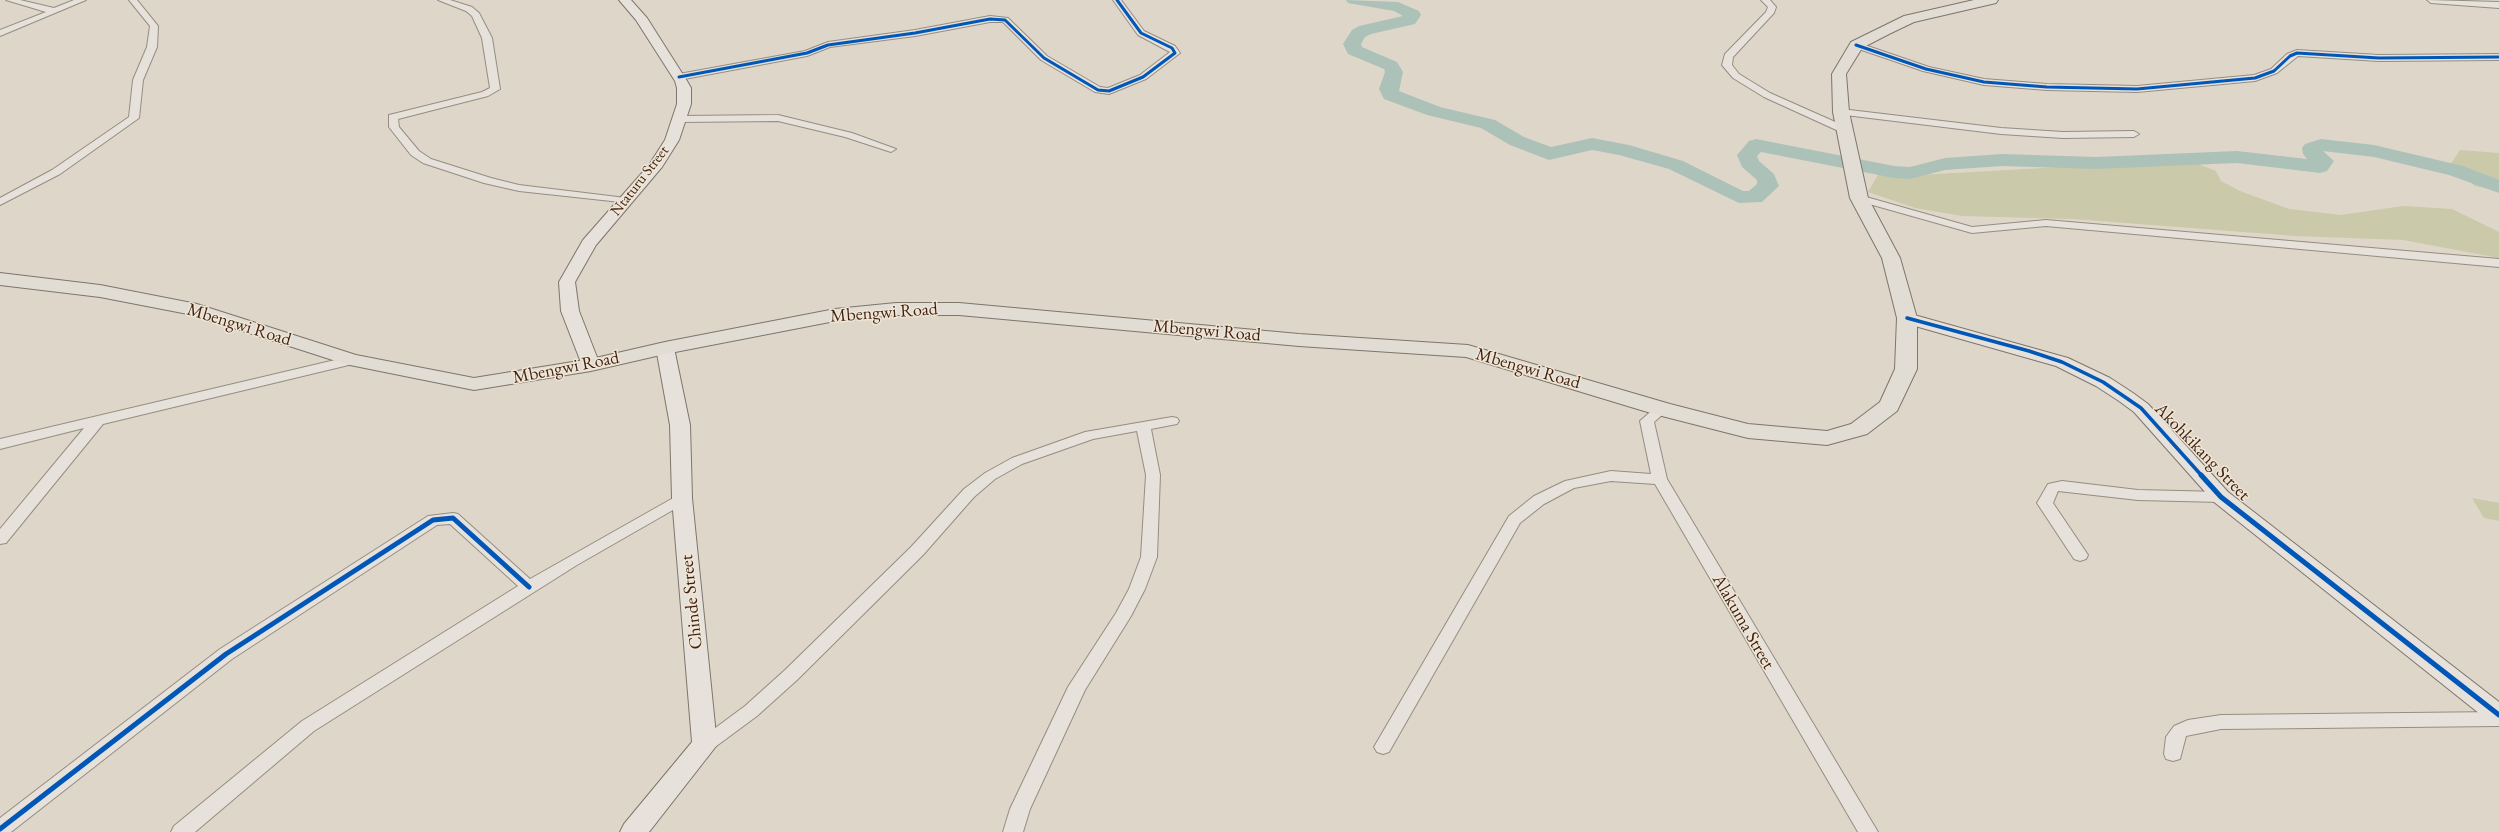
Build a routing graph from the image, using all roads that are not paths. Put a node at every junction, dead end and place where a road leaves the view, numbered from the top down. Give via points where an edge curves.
1 (10, 0) edge
2 (82, 0) edge
3 (132, 0) edge
4 (442, 0) edge
5 (625, 0) edge
6 (1117, 0) edge
7 (1765, 0) edge
8 (1989, 0) edge
9 (2431, 0) edge
10 (2499, 5) edge
11 (54, 11) junction
12 (0, 33) edge
13 (1856, 45) junction
14 (2499, 57) edge
15 (679, 77) junction
16 (1841, 112) junction
17 (680, 118) junction
18 (1846, 131) junction
19 (2134, 134) dead end
20 (890, 149) dead end
21 (1859, 198) junction
22 (626, 201) junction
23 (0, 202) edge
24 (2499, 264) edge
25 (3, 281) edge
26 (1907, 318) junction
27 (665, 348) junction
28 (352, 360) junction
29 (591, 365) junction
30 (1662, 408) junction
31 (98, 421) junction
32 (1172, 421) dead end
33 (1143, 425) junction
34 (0, 444) edge
35 (1660, 479) junction
36 (2221, 497) junction
37 (682, 498) junction
38 (0, 539) edge
39 (2080, 555) dead end
40 (529, 587) junction
41 (2499, 715) edge
42 (2499, 719) edge
43 (705, 745) junction
44 (1383, 747) dead end
45 (2173, 754) dead end
46 (0, 829) edge
47 (182, 832) edge
48 (633, 832) edge
49 (1013, 832) edge
50 (1868, 832) edge

1 - 11 street
2 - 11 street
3 - 23 street via 154,26 152,46 138,80 134,118 56,172
4 - 22 street via 476,15 487,38 495,89 485,94 393,117 394,127 415,153 427,161 488,182
5 - 15 street, Ntaturu Street via 641,18
6 - 15 street via 1141,33 1172,48 1175,53 1143,77 1109,92 1098,90 1044,58 1005,20 990,19 828,45 807,53
7 - 18 street via 1772,7 1770,13 1728,56 1727,65 1736,76 1767,95
8 - 13 main road via 1909,19
9 - 10 street
11 - 12 street
13 - 14 street via 1926,69 1984,82 2047,87 2137,89 2255,78 2274,71 2290,56 2303,52 2379,58
13 - 16 main road, Mbengwi Road via 1839,74
15 - 17 street, Ntaturu Street via 684,88
16 - 18 main road, Mbengwi Road
16 - 19 street via 2001,131 2063,135
17 - 20 street via 778,118 848,135
17 - 22 street, Ntaturu Street via 672,140 655,167
18 - 21 main road, Mbengwi Road
21 - 24 street via 1972,230 2046,223
21 - 26 main road, Mbengwi Road via 1891,258
22 - 29 street, Ntaturu Street via 589,243 567,282 570,311
25 - 28 main road, Mbengwi Road via 100,291 197,310
26 - 30 main road, Mbengwi Road via 1906,369 1889,406 1859,428 1827,438 1784,435 1748,431
26 - 36 street, Akohkikang Street via 2029,351 2062,362 2103,382 2141,408
27 - 29 main road, Mbengwi Road
27 - 30 main road, Mbengwi Road via 835,315 896,309 959,308 1298,340 1468,351
27 - 37 street, Chinde Street via 680,425
28 - 29 main road, Mbengwi Road via 474,384
28 - 31 street
30 - 35 street, Alakuma Street via 1647,421
31 - 34 street
31 - 38 street
32 - 33 street
33 - 43 street via 1090,435 1017,461 990,476 969,493 917,551 791,675 751,711
33 - 49 street via 1153,475 1149,557 1126,610 1077,687 1020,809
35 - 44 street via 1611,476 1570,484 1539,500 1514,520
35 - 50 street, Alakuma Street
36 - 39 street via 2138,495 2053,487 2045,503
36 - 41 street, Akohkikang Street
37 - 40 street
37 - 43 street, Chinde Street
40 - 46 street via 452,518 433,520 226,654
40 - 47 street via 308,726
42 - 45 street via 2221,722 2188,727 2180,731 2175,737
43 - 48 street

